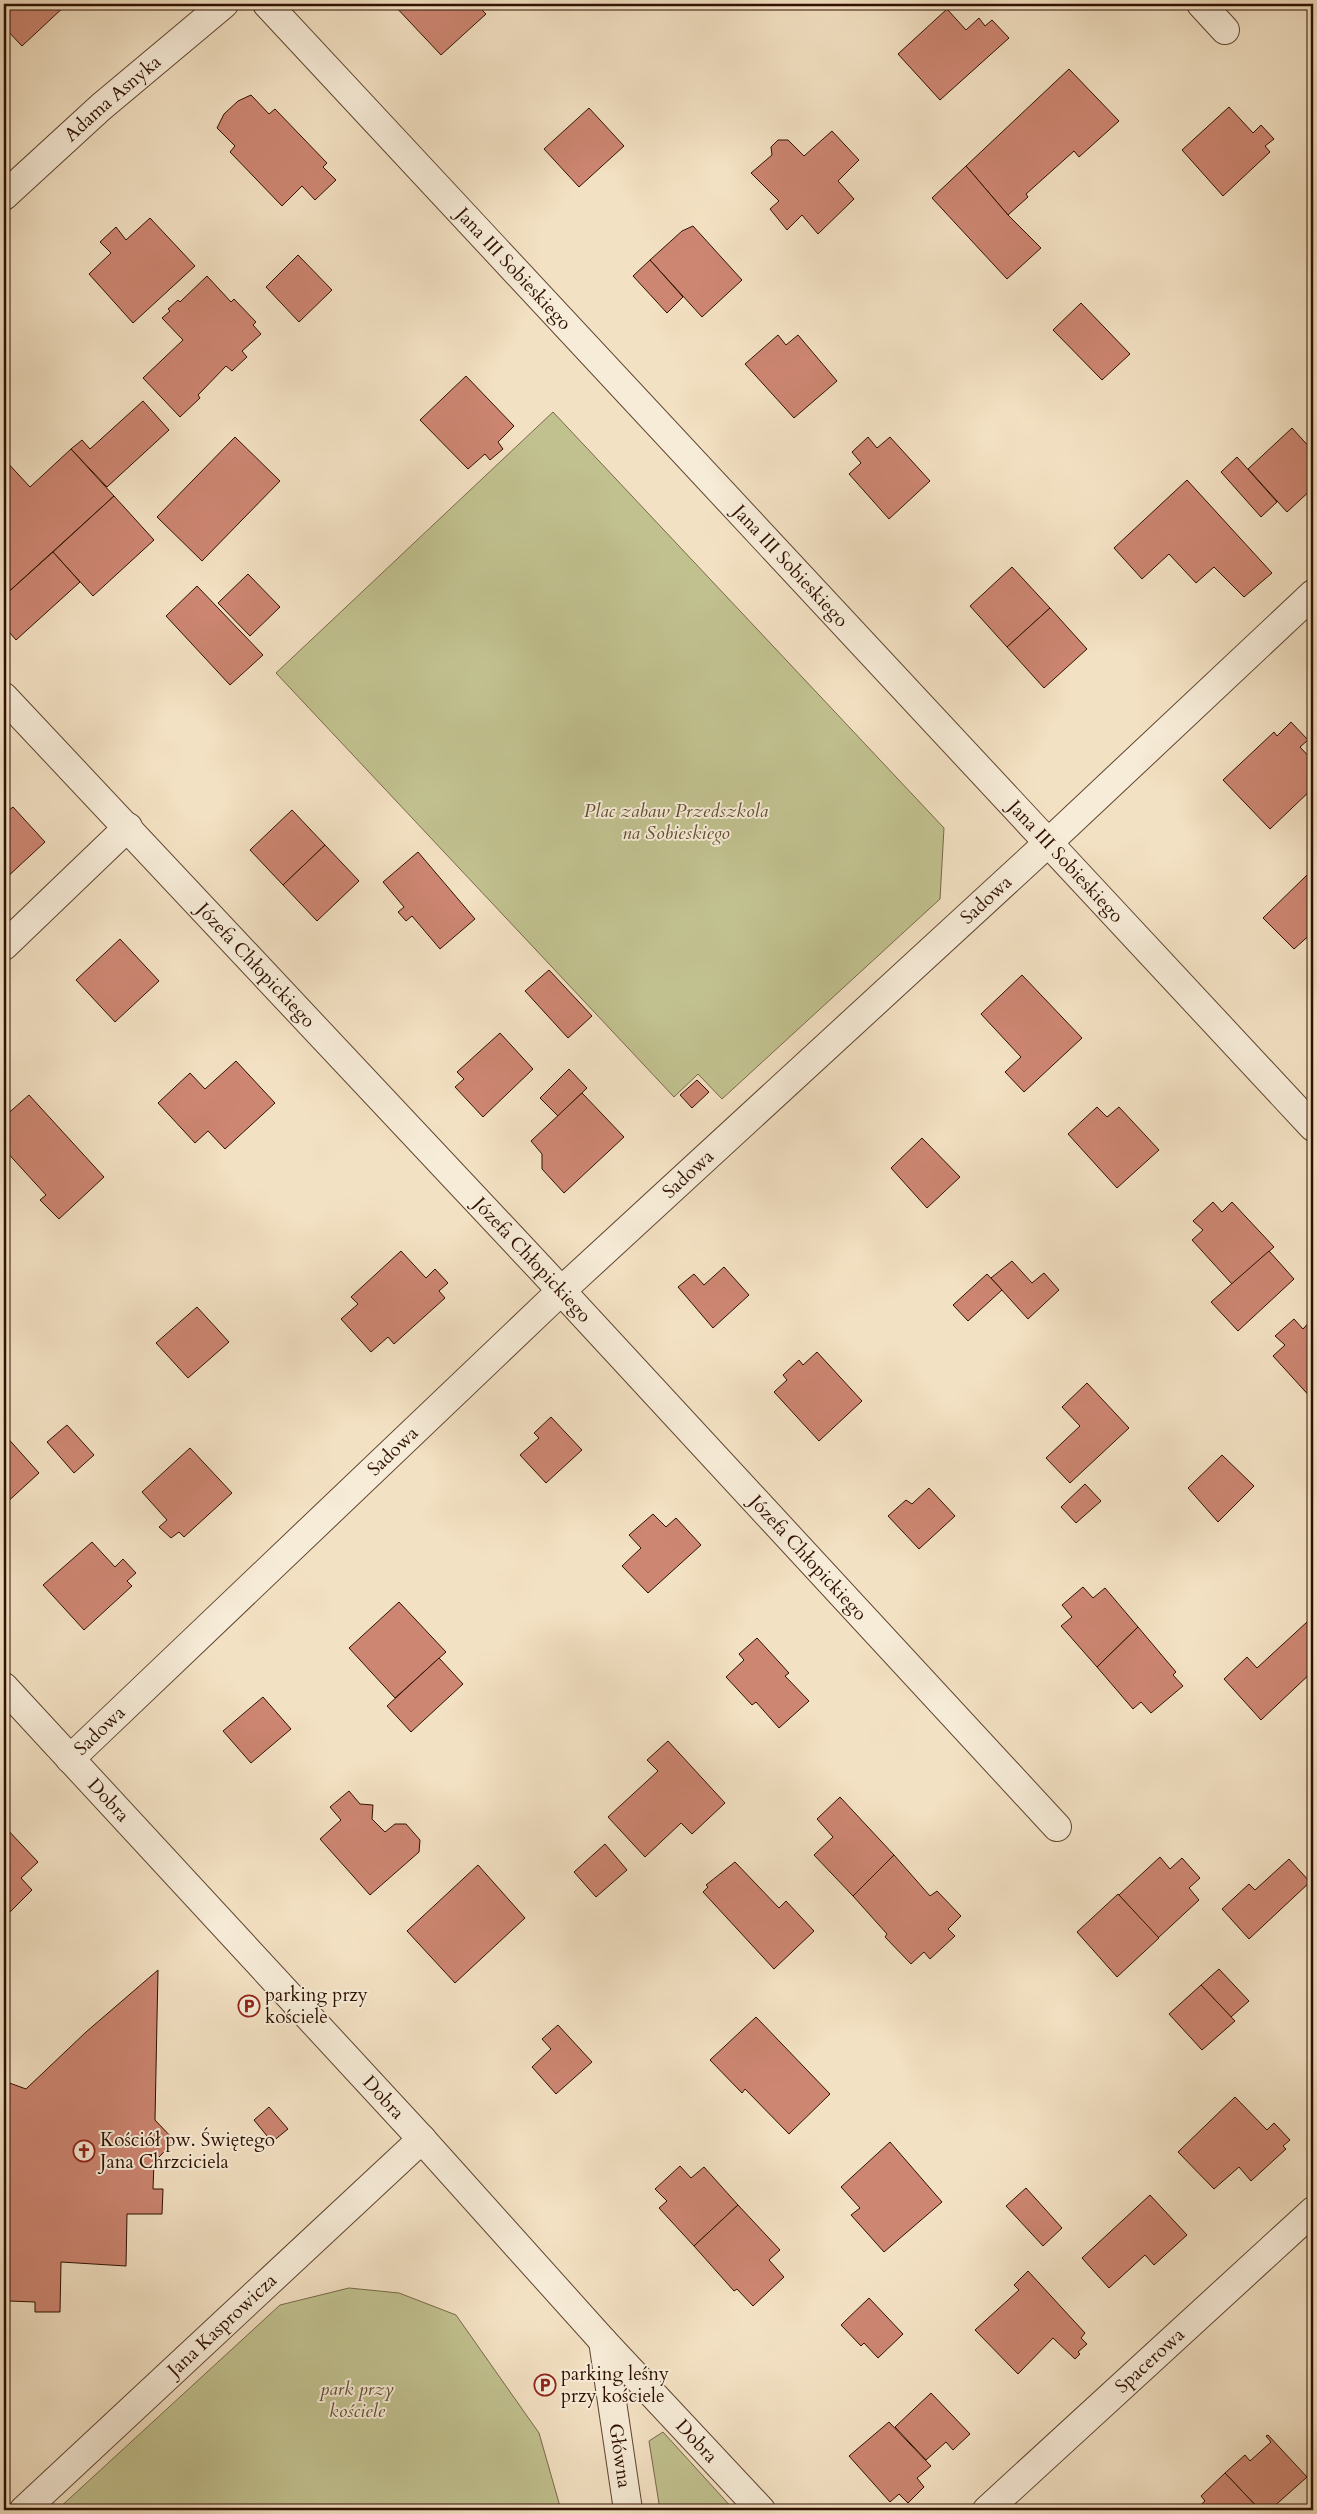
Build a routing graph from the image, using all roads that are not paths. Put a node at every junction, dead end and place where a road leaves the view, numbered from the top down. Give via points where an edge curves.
1 (224, 4) edge
2 (268, 4) edge
3 (1201, 4) edge
4 (1225, 30) dead end
5 (4, 196) edge
6 (1313, 594) edge
7 (4, 697) edge
8 (128, 827) junction
9 (1049, 842) junction
10 (4, 946) edge
11 (1313, 1127) edge
12 (561, 1291) junction
13 (4, 1687) edge
14 (70, 1759) junction
15 (1057, 1827) dead end
16 (422, 2139) junction
17 (1313, 2211) edge
18 (603, 2342) junction
19 (24, 2510) edge
20 (628, 2510) edge
21 (761, 2510) edge
22 (987, 2510) edge

1 - 5 street, Adama Asnyka via 101,107
2 - 9 street, Jana III Sobieskiego
3 - 4 street
6 - 9 street, Sadowa
7 - 8 street, Józefa Chłopickiego
8 - 10 street
8 - 12 street, Józefa Chłopickiego
9 - 11 street, Jana III Sobieskiego
9 - 12 street, Sadowa
12 - 14 street, Sadowa
12 - 15 street, Józefa Chłopickiego
13 - 14 street, Dobra
14 - 16 street, Dobra
16 - 18 street, Dobra
16 - 19 street, Jana Kasprowicza
17 - 22 street, Spacerowa
18 - 20 street, Główna
18 - 21 street, Dobra

